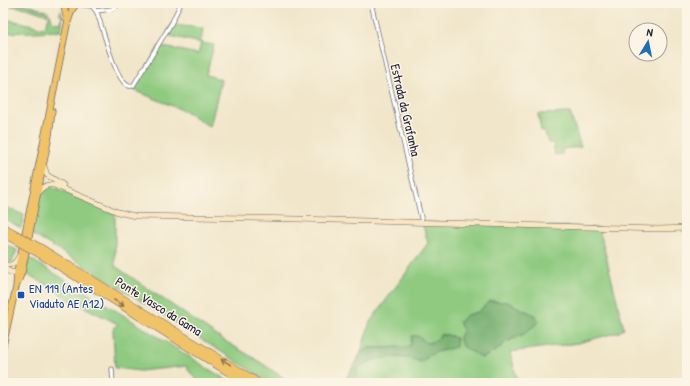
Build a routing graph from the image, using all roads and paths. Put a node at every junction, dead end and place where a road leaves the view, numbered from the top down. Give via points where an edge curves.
1 (63, 3) edge
2 (121, 3) edge
3 (181, 3) edge
4 (371, 3) edge
5 (76, 4) edge
6 (90, 5) edge
7 (96, 11) junction
8 (67, 25) junction
9 (57, 75) junction
10 (44, 134) junction
11 (44, 161) junction
12 (41, 176) junction
13 (52, 179) junction
14 (34, 184) junction
15 (54, 185) junction
16 (37, 193) junction
17 (84, 197) junction
18 (422, 222) junction
19 (3, 227) edge
20 (687, 228) edge
21 (3, 234) edge
22 (12, 235) junction
23 (38, 250) junction
24 (20, 253) junction
25 (3, 266) edge
26 (19, 273) junction
27 (3, 346) edge
28 (112, 369) dead end
29 (113, 383) edge
30 (246, 383) edge
31 (259, 383) edge

1 - 5 main road via 69,6
1 - 8 main road
2 - 7 street via 112,9
3 - 7 street via 133,86 126,85 120,75
4 - 18 street, Estrada da Grafanha
5 - 6 street
5 - 8 main road
6 - 7 street
8 - 9 main road
9 - 10 main road
9 - 11 main road
10 - 12 street via 39,170
10 - 14 main road
11 - 12 main road
11 - 13 street via 44,170
12 - 13 street
12 - 14 street
12 - 15 street
12 - 16 main road
13 - 17 street
14 - 24 main road
15 - 16 street via 44,186
15 - 17 street
16 - 26 main road
17 - 18 street via 118,212 135,216
18 - 20 street
19 - 22 highway, Ponte Vasco da Gama
21 - 22 highway, Ponte Vasco da Gama
22 - 23 highway, Ponte Vasco da Gama, bridge
23 -> 30 highway, Ponte Vasco da Gama
31 -> 23 highway, Ponte Vasco da Gama
24 - 25 street via 14,263
24 - 26 main road
25 - 26 street via 10,272
26 - 27 main road
28 - 29 street

